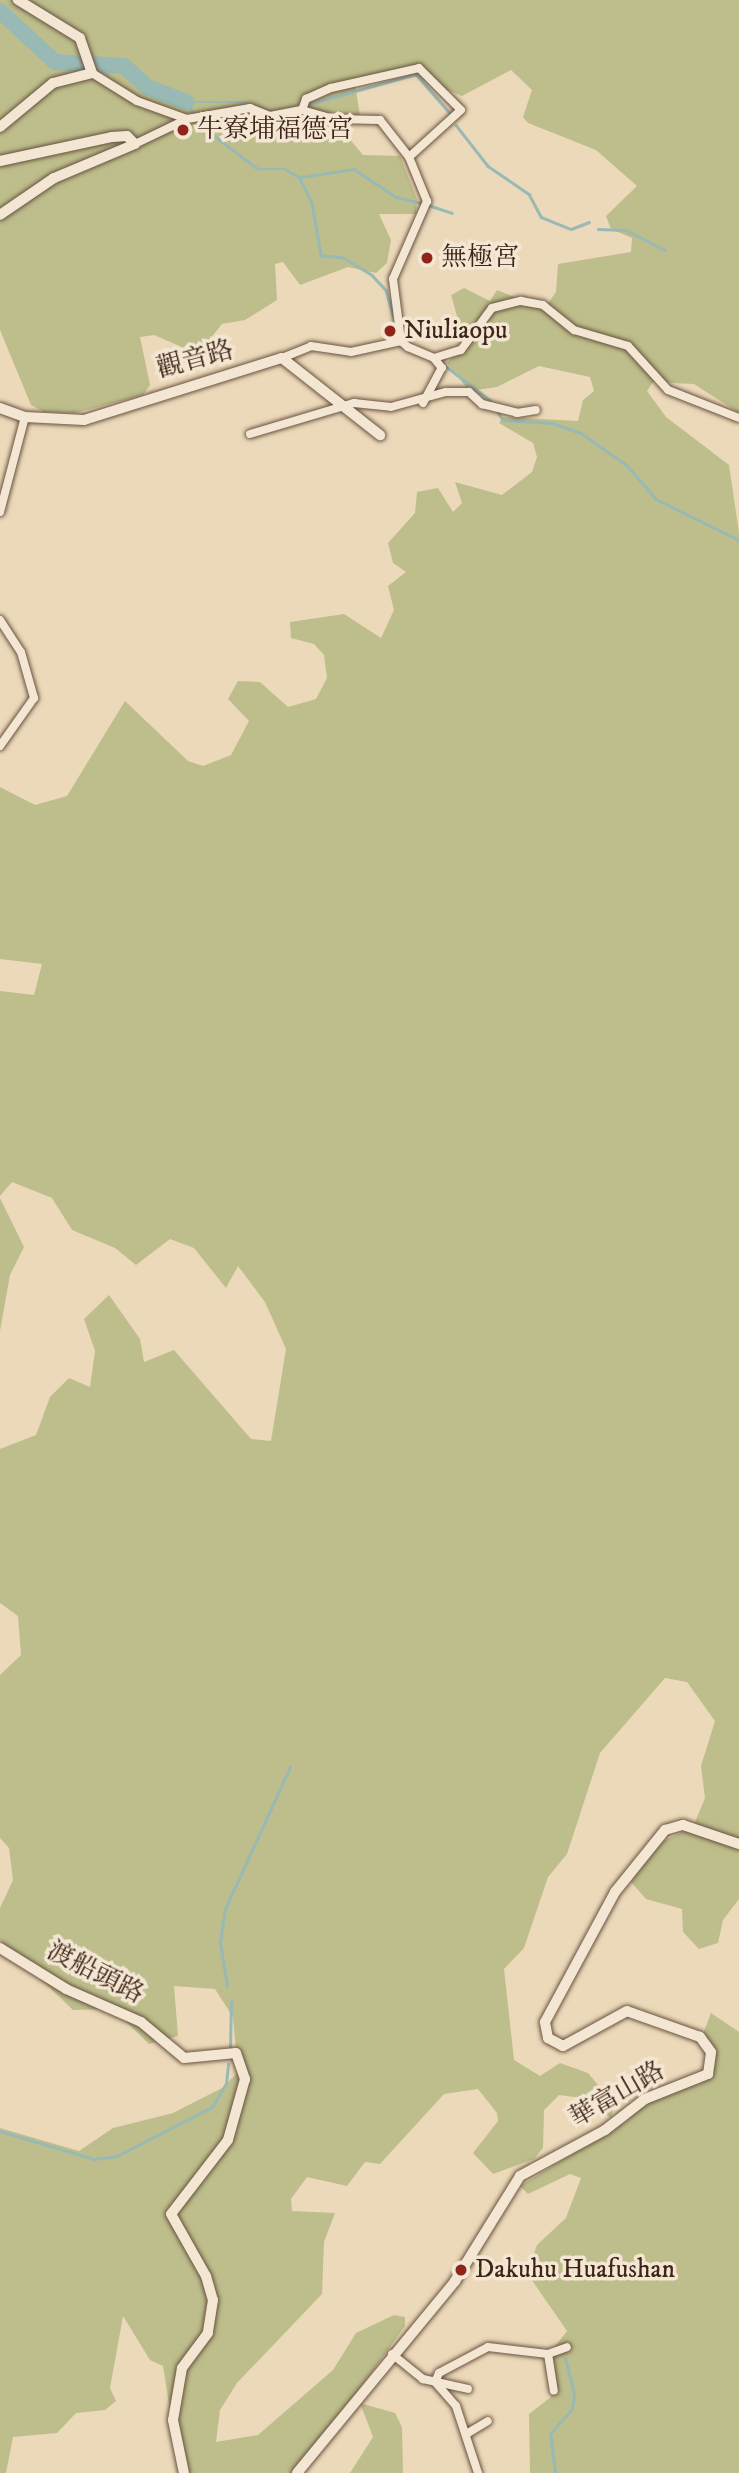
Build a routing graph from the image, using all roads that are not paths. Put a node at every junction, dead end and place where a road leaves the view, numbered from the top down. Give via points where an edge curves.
1 (18, 0) edge
2 (92, 73) junction
3 (302, 110) junction
4 (193, 118) junction
5 (0, 127) edge
6 (135, 144) junction
7 (409, 157) junction
8 (0, 161) edge
9 (0, 215) edge
10 (401, 341) junction
11 (282, 358) junction
12 (434, 359) junction
13 (423, 403) junction
14 (341, 406) junction
15 (0, 408) edge
16 (536, 410) dead end
17 (25, 417) junction
18 (739, 418) edge
19 (250, 434) dead end
20 (380, 435) dead end
21 (0, 512) edge
22 (0, 620) edge
23 (0, 746) edge
24 (739, 1844) edge
25 (0, 1948) edge
26 (567, 2347) dead end
27 (392, 2354) junction
28 (548, 2354) junction
29 (435, 2382) junction
30 (468, 2389) dead end
31 (554, 2391) dead end
32 (488, 2421) dead end
33 (468, 2433) junction
34 (184, 2473) edge
35 (297, 2473) edge
36 (478, 2473) edge

1 - 2 street via 80,38 91,57
2 - 4 street via 137,101
2 - 5 street via 53,83
3 - 4 street via 284,117 250,108
3 - 7 street via 332,119 380,120
3 - 7 street via 306,99 419,68 461,110
4 - 6 street
6 - 8 street via 127,136 112,137
6 - 9 street via 54,178
7 - 10 street via 427,205 393,279
10 - 11 street via 351,352 311,346
10 - 12 street
11 - 14 street
11 - 17 street, 觀音路 via 84,420
12 - 13 street via 442,368
12 - 18 street via 468,344 474,327 492,308 521,301 543,305 574,330 628,346 668,390
13 - 14 street
13 - 16 street via 446,392 469,393 482,404 517,413
14 - 19 street
14 - 20 street
15 - 17 street, 觀音路
17 - 21 street
22 - 23 street via 21,652 34,698
24 - 27 street, 華富山路 via 683,1825 665,1830 615,1892 545,2022 548,2038 563,2046 627,2011 700,2037 711,2052 708,2074 645,2099 605,2130 520,2176 455,2281
25 - 34 street, 渡船頭路 via 66,1989 141,2022 184,2058 236,2053 245,2079 228,2140 171,2214 206,2276 214,2320 182,2368 173,2420
26 - 28 street
27 - 29 street
27 - 35 street, 華富山路
28 - 29 street via 488,2347 439,2373
28 - 31 street
29 - 30 street
29 - 33 street
32 - 33 street
33 - 36 street

